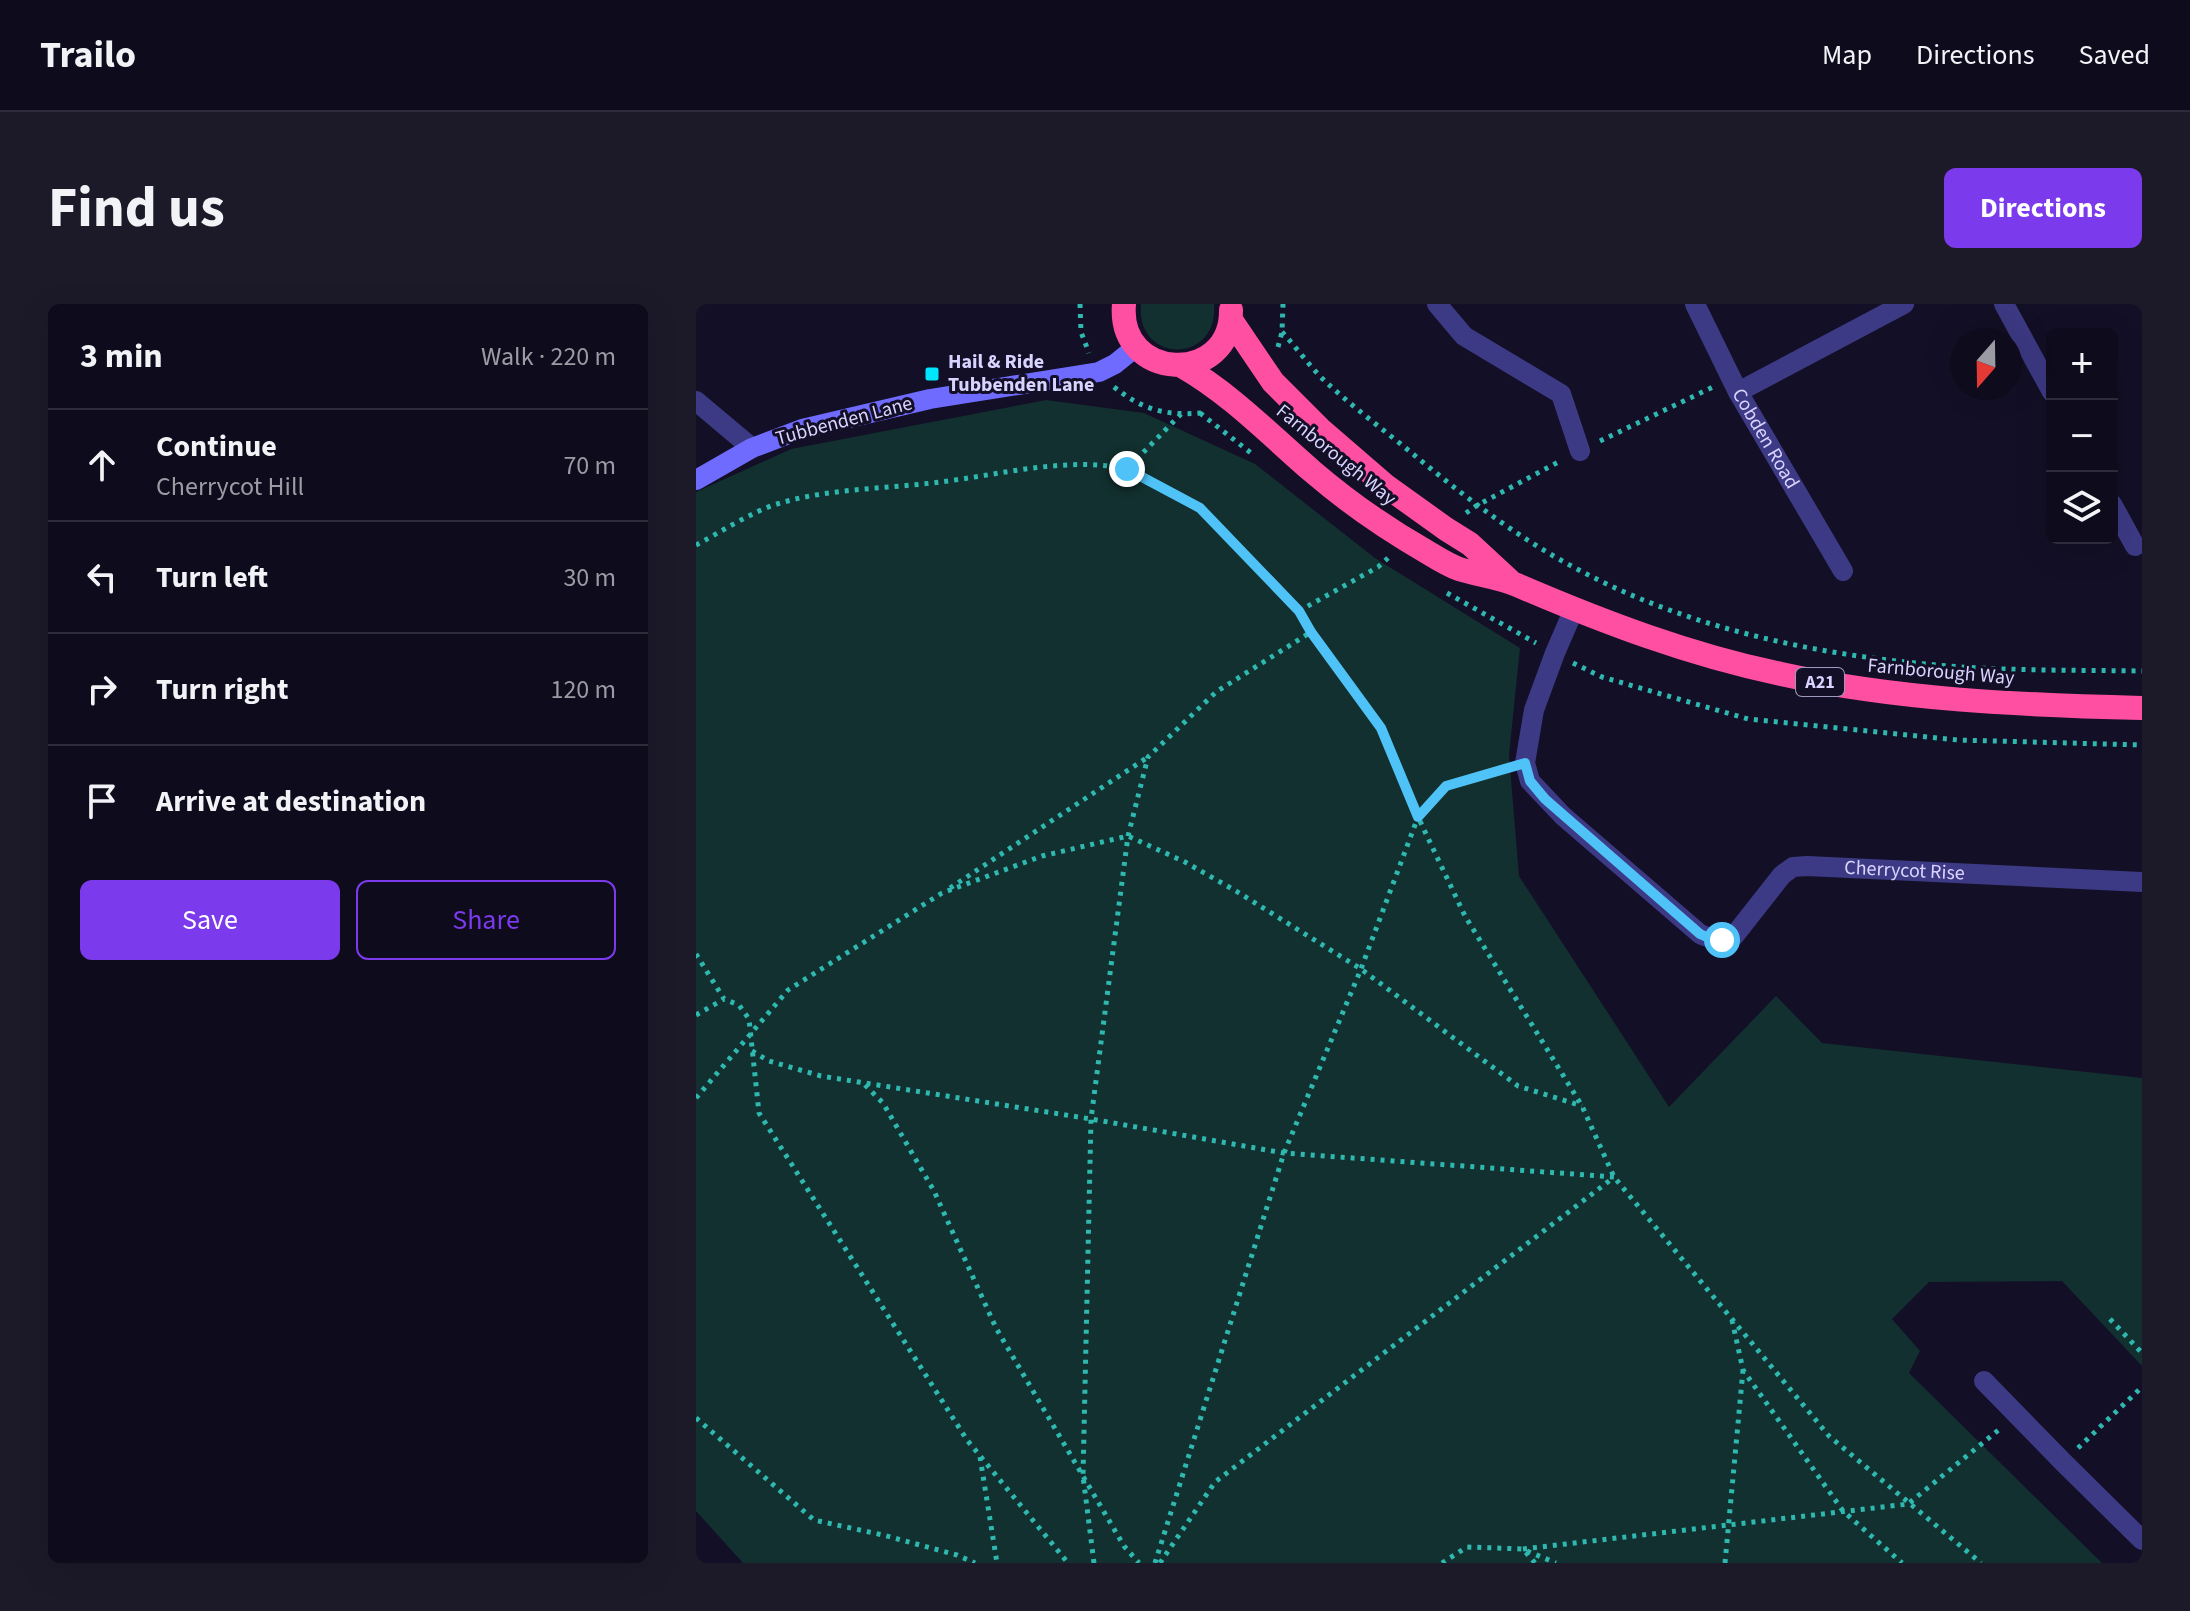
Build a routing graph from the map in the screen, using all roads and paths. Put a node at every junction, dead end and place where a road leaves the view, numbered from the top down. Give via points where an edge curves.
1 (1437, 304) edge
2 (1695, 304) edge
3 (1904, 304) edge
4 (2004, 304) edge
5 (1123, 305) edge
6 (1231, 312) edge
7 (1282, 332) dead end
8 (1136, 347) junction
9 (1182, 366) junction
10 (2046, 381) edge
11 (1734, 385) junction
12 (696, 401) edge
13 (1181, 414) dead end
14 (752, 448) junction
15 (1580, 451) junction
16 (1127, 469) junction
17 (696, 480) edge
18 (1476, 506) junction
19 (2118, 515) edge
20 (1446, 529) junction
21 (696, 545) edge
22 (2135, 546) dead end
23 (1388, 558) dead end
24 (1843, 571) dead end
25 (1513, 583) junction
26 (1574, 609) junction
27 (1299, 611) junction
28 (1311, 632) junction
29 (2142, 671) edge
30 (2142, 708) edge
31 (1148, 757) junction
32 (1525, 763) junction
33 (1418, 817) junction
34 (1128, 836) junction
35 (2142, 882) edge
36 (942, 893) junction
37 (696, 954) edge
38 (1361, 969) junction
39 (724, 999) junction
40 (696, 1015) edge
41 (750, 1036) junction
42 (752, 1051) junction
43 (865, 1084) junction
44 (696, 1098) edge
45 (1582, 1106) junction
46 (1091, 1119) junction
47 (1284, 1153) junction
48 (1614, 1177) junction
49 (1731, 1319) junction
50 (2110, 1319) dead end
51 (2142, 1353) edge
52 (1743, 1370) junction
53 (1984, 1381) dead end
54 (2142, 1387) edge
55 (2017, 1415) junction
56 (696, 1418) edge
57 (980, 1455) junction
58 (2063, 1462) junction
59 (1083, 1476) junction
60 (1908, 1504) junction
61 (1843, 1511) junction
62 (1729, 1525) junction
63 (2142, 1540) edge
64 (1523, 1549) junction
65 (975, 1563) edge
66 (997, 1563) edge
67 (1068, 1563) edge
68 (1094, 1563) edge
69 (1139, 1563) edge
70 (1157, 1563) edge
71 (1442, 1563) edge
72 (1535, 1563) edge
73 (1556, 1563) edge
74 (1725, 1563) edge
75 (1902, 1563) edge
76 (1981, 1563) edge

1 - 15 street via 1464,336 1561,394
2 - 11 street, Cobden Road
3 - 11 street
4 - 10 street
5 - 8 highway via 1125,326
6 - 9 highway via 1226,336 1215,351
6 - 20 highway, Farnborough Way / A21 via 1265,372 1289,399 1375,477
7 - 18 path via 1325,381
8 - 9 highway, Farnborough Way via 1163,364
8 - 14 street, Tubbenden Lane via 1099,372 930,399 802,429
9 - 25 highway, Farnborough Way / A21 via 1221,390 1317,475 1384,525 1456,568
11 - 15 path
11 - 24 street, Cobden Road
12 - 14 street
13 - 16 path
14 - 17 street, Tubbenden Lane
15 - 18 path
16 - 21 path via 1068,465 825,494 774,504
16 - 27 path via 1200,508
18 - 20 path
18 - 29 path via 1619,590 1742,633 1907,663
19 - 22 street
20 - 25 highway, Farnborough Way / A21
23 - 27 path
25 - 26 highway, Farnborough Way / A21
26 - 30 highway, Farnborough Way / A21 via 1730,662 1827,684 1985,701
26 - 32 street via 1534,710
27 - 28 path
28 - 31 path via 1216,692
28 - 33 path via 1381,728
31 - 34 path
31 - 36 path
32 - 33 path via 1446,786
32 - 35 street, Cherrycot Rise via 1530,781 1545,799 1709,938 1734,936 1793,867
33 - 38 path
33 - 45 path via 1465,916
34 - 36 path via 1042,856
34 - 38 path via 1236,891
34 - 46 path
36 - 41 path via 788,990
37 - 39 path
38 - 45 path via 1518,1086
38 - 47 path
39 - 40 path
39 - 41 path via 739,1005 749,1019
41 - 42 path
41 - 44 path
42 - 43 path via 769,1061
42 - 57 path via 759,1113
43 - 46 path
43 - 59 path via 883,1103 934,1191 996,1328
45 - 48 path
46 - 47 path
46 - 59 path
47 - 48 path
47 - 70 path
48 - 49 path
48 - 70 path via 1215,1482
49 - 52 path
49 - 60 path via 1829,1436
50 - 51 path
52 - 61 path
52 - 62 path
53 - 55 street
54 - 58 path
55 - 58 street
55 - 60 path
56 - 65 path via 814,1520
57 - 66 path
57 - 67 path
58 - 63 street
59 - 68 path
59 - 69 path
60 - 61 path
60 - 76 path
61 - 62 path
61 - 75 path
62 - 64 path
62 - 74 path
64 - 71 path via 1467,1547
64 - 72 path
64 - 73 path

